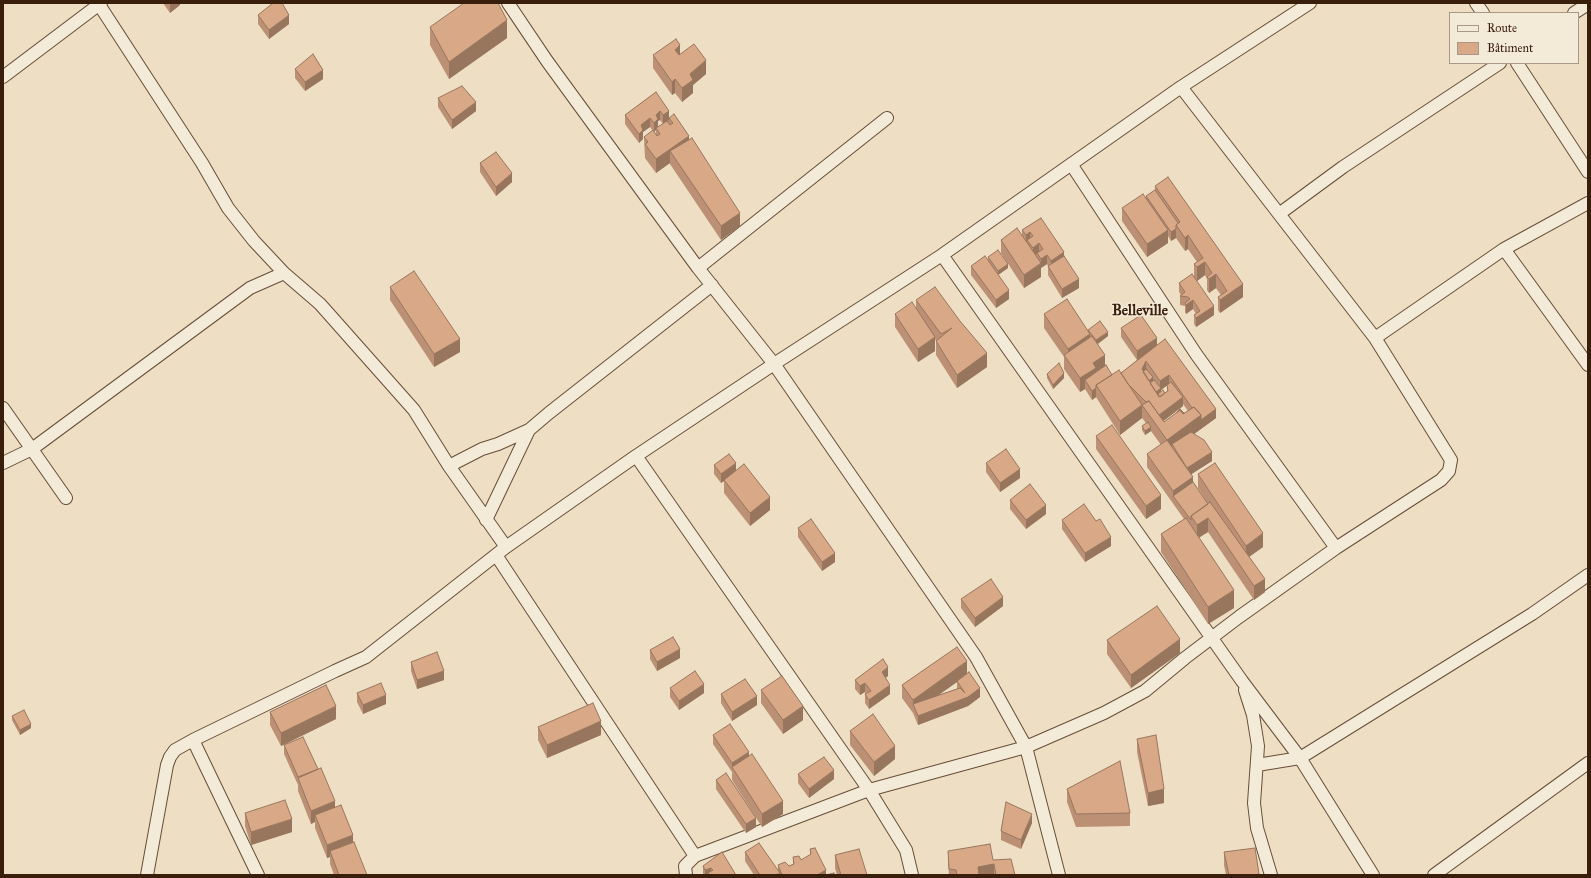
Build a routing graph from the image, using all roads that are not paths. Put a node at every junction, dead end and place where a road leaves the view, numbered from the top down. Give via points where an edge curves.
1 (100, 3) edge
2 (508, 3) edge
3 (1310, 3) edge
4 (1476, 3) edge
5 (1588, 4) edge
6 (1482, 12) edge
7 (1576, 12) edge
8 (1498, 64) edge
9 (1518, 64) edge
10 (3, 77) edge
11 (1181, 87) junction
12 (887, 118) dead end
13 (1071, 164) junction
14 (1588, 172) edge
15 (1588, 203) edge
16 (1279, 214) junction
17 (1504, 250) junction
18 (942, 255) junction
19 (698, 268) junction
20 (284, 273) junction
21 (712, 285) junction
22 (1375, 338) junction
23 (774, 364) junction
24 (1588, 365) edge
25 (3, 408) edge
26 (529, 430) junction
27 (32, 449) junction
28 (636, 456) junction
29 (3, 463) edge
30 (448, 466) junction
31 (66, 498) dead end
32 (486, 520) junction
33 (506, 547) junction
34 (1336, 548) junction
35 (496, 555) junction
36 (1588, 575) edge
37 (1212, 638) junction
38 (1242, 681) junction
39 (193, 740) junction
40 (1026, 747) junction
41 (1300, 758) junction
42 (1588, 763) edge
43 (1257, 765) junction
44 (870, 790) junction
45 (695, 856) junction
46 (147, 875) edge
47 (258, 875) edge
48 (686, 875) edge
49 (912, 875) edge
50 (1059, 875) edge
51 (1271, 875) edge
52 (1373, 875) edge
53 (1434, 875) edge

1 - 10 street
1 - 20 street via 228,208
2 - 19 street via 547,61
3 - 11 street
4 - 6 street
5 - 7 street
8 - 16 street via 1343,167
9 - 14 street
11 - 13 street
11 - 16 street
12 - 19 street
13 - 18 street
13 - 34 street via 1196,354
15 - 17 street
16 - 22 street
17 - 22 street
17 - 24 street
18 - 23 street
18 - 37 street
19 - 21 street
20 - 27 street via 250,288
20 - 30 street via 320,304 414,410
21 - 23 street
21 - 26 street
22 - 34 street via 1451,460 1449,471 1441,480
23 - 28 street
23 - 40 street via 976,657
25 - 27 street
26 - 30 street
26 - 32 street
27 - 29 street
27 - 31 street
28 - 33 street
28 - 44 street
30 - 32 street
32 - 33 street
33 - 35 street
34 - 37 street
35 - 39 street via 366,657
35 - 45 street
36 - 41 street via 1532,614
37 - 38 street
37 - 40 street via 1145,691 1104,713
38 - 41 street
38 - 43 street via 1253,715 1258,746
39 - 46 street via 175,750 167,764
39 - 47 street
40 - 44 street
40 - 50 street
41 - 43 street
41 - 52 street
42 - 53 street
43 - 51 street via 1254,803
44 - 45 street
44 - 49 street via 906,850
45 - 48 street via 685,866

